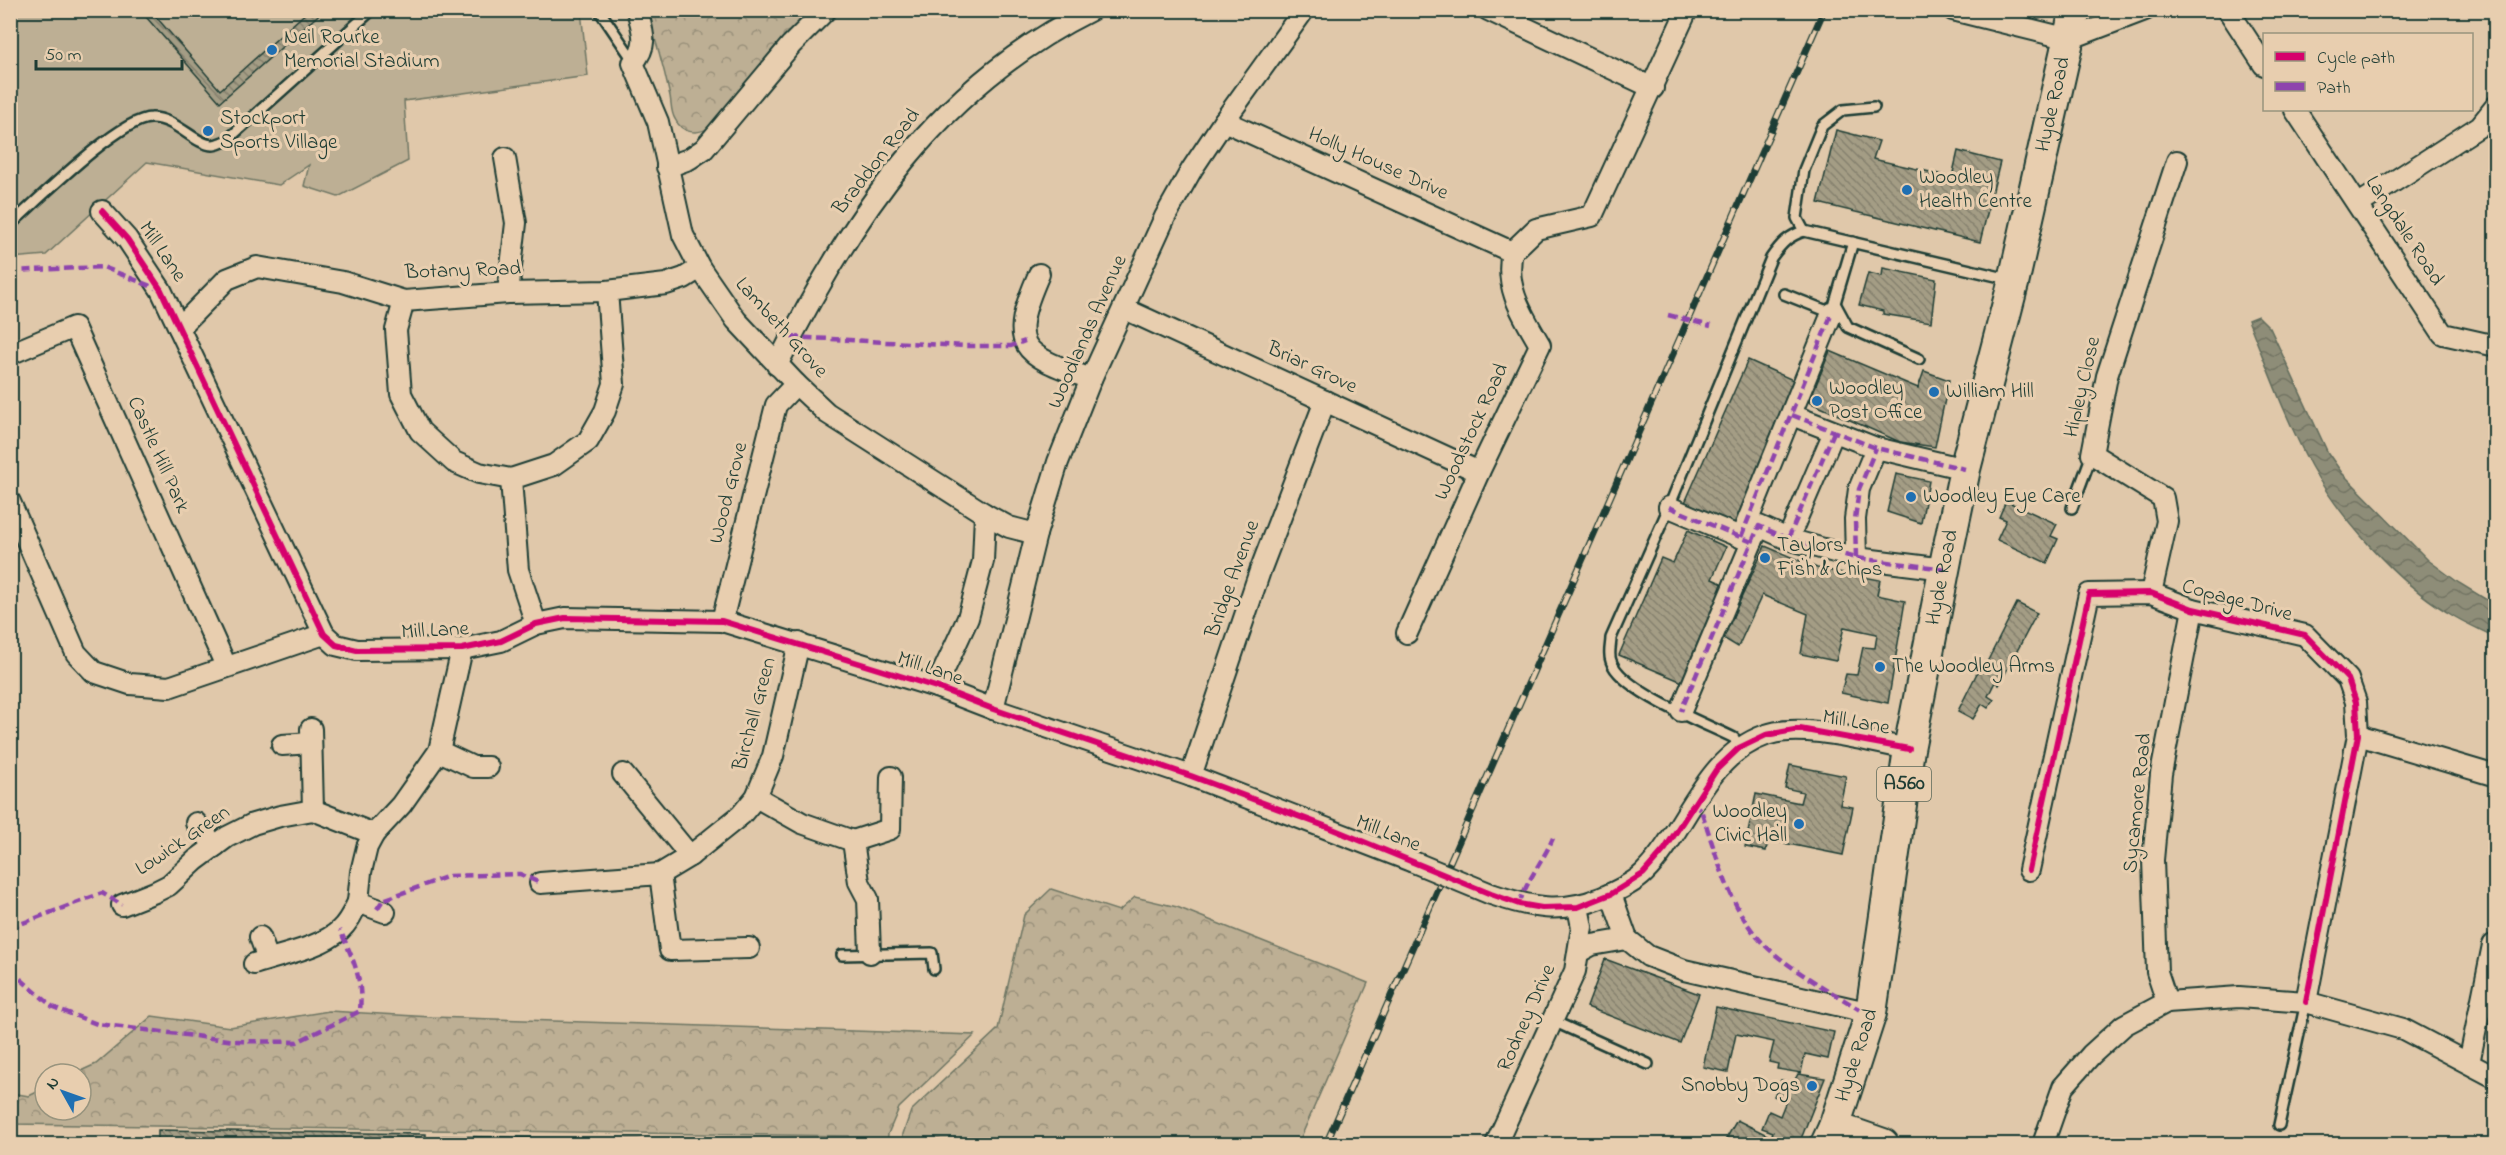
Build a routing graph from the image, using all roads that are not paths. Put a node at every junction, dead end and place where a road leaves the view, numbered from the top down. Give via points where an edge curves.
1 (372, 10) edge
2 (599, 10) edge
3 (637, 10) edge
4 (826, 10) edge
5 (1091, 10) edge
6 (1304, 10) edge
7 (1488, 10) edge
8 (1687, 10) edge
9 (1953, 10) edge
10 (2075, 10) edge
11 (2145, 10) edge
12 (2228, 10) edge
13 (2069, 39) junction
14 (2263, 62) edge
15 (633, 63) junction
16 (1653, 88) junction
17 (2496, 106) edge
18 (1874, 107) dead end
19 (2296, 111) edge
20 (1224, 121) junction
21 (505, 158) dead end
22 (2177, 161) dead end
23 (667, 167) junction
24 (2359, 204) junction
25 (102, 210) dead end
26 (10, 225) edge
27 (1804, 231) junction
28 (1853, 242) junction
29 (1512, 252) junction
30 (700, 268) junction
31 (1039, 274) dead end
32 (2014, 280) junction
33 (608, 291) junction
34 (508, 293) junction
35 (1784, 294) dead end
36 (404, 301) junction
37 (1834, 308) junction
38 (1125, 309) junction
39 (179, 328) junction
40 (2496, 346) edge
41 (10, 354) edge
42 (1919, 359) dead end
43 (777, 365) junction
44 (1091, 379) junction
45 (796, 384) junction
46 (1325, 401) junction
47 (1792, 415) junction
48 (1834, 432) junction
49 (1876, 448) junction
50 (2092, 454) junction
51 (1965, 469) junction
52 (1479, 472) junction
53 (511, 479) junction
54 (10, 502) edge
55 (1669, 507) junction
56 (2072, 507) dead end
57 (985, 514) junction
58 (1036, 534) junction
59 (1747, 539) junction
60 (1788, 539) junction
61 (1856, 558) junction
62 (1945, 569) junction
63 (2151, 593) junction
64 (2193, 609) junction
65 (722, 621) junction
66 (536, 624) junction
67 (1407, 633) dead end
68 (324, 634) junction
69 (799, 643) junction
70 (462, 649) junction
71 (226, 666) junction
72 (936, 687) junction
73 (993, 709) junction
74 (1681, 711) junction
75 (2358, 735) junction
76 (282, 745) dead end
77 (1739, 748) junction
78 (1909, 749) junction
79 (440, 751) junction
80 (488, 766) dead end
81 (623, 774) dead end
82 (1191, 776) junction
83 (2496, 776) edge
84 (891, 777) dead end
85 (756, 797) junction
86 (313, 810) junction
87 (196, 823) dead end
88 (374, 834) junction
89 (853, 841) junction
90 (215, 846) junction
91 (690, 856) junction
92 (2029, 870) dead end
93 (660, 874) junction
94 (540, 883) dead end
95 (1611, 894) junction
96 (358, 902) junction
97 (122, 904) dead end
98 (1578, 907) junction
99 (385, 912) dead end
100 (260, 937) dead end
101 (1627, 939) junction
102 (2493, 945) dead end
103 (749, 948) dead end
104 (1579, 952) junction
105 (870, 953) junction
106 (842, 955) dead end
107 (934, 969) dead end
108 (2167, 1002) junction
109 (2306, 1002) junction
110 (1871, 1013) junction
111 (1552, 1021) junction
112 (2469, 1063) junction
113 (1648, 1064) dead end
114 (2496, 1078) edge
115 (2279, 1125) dead end
116 (1833, 1139) edge
117 (1496, 1144) edge
118 (1883, 1144) edge
119 (2043, 1144) edge

1 - 26 lane via 226,141 214,146 168,121 137,120 104,143
2 - 15 lane
3 - 15 street via 643,33 642,53
4 - 23 street via 791,45 704,149
5 - 43 street, Braddon Road via 1006,61 982,80 907,156 820,282
6 - 20 street, Woodlands Avenue
7 - 16 street
8 - 16 street
9 - 13 street
10 - 13 main road, Hyde Road / A560
11 - 13 street
12 - 14 street
13 - 32 main road, Hyde Road / A560
15 - 23 street, Lambeth Grove via 658,122
16 - 29 street via 1592,216 1536,229
17 - 24 street via 2480,126
18 - 27 lane via 1843,110 1822,126 1803,170 1797,218
19 - 24 street, Langdale Road
20 - 29 street, Holly House Drive
20 - 38 street, Woodlands Avenue via 1166,217
21 - 34 street via 516,223
22 - 50 street, Hipley Close via 2107,376
23 - 30 street, Lambeth Grove via 683,235
24 - 40 street, Langdale Road via 2444,334
25 - 39 street, Mill Lane via 161,290
27 - 28 lane
27 - 55 lane via 1780,244 1771,258
28 - 32 lane
28 - 37 lane
29 - 52 street, Woodstock Road via 1508,267 1514,300 1540,345
30 - 33 street, Botany Road via 666,284
30 - 43 street, Lambeth Grove via 736,320
31 - 44 street via 1021,326 1025,341 1039,359
32 - 51 main road, Hyde Road / A560
33 - 34 street, Botany Road
33 - 53 street via 614,384 605,411 588,441 554,465
34 - 36 street, Botany Road
35 - 37 lane
36 - 39 street, Botany Road via 343,282 257,267 227,279
36 - 53 street via 396,330 401,394 420,431 454,462 479,473
37 - 42 lane via 1848,327
37 - 47 street
38 - 44 street, Woodlands Avenue
38 - 46 street, Briar Grove
39 - 68 street, Mill Lane
41 - 71 street, Castle Hill Park via 74,327
43 - 45 street, Lambeth Grove
44 - 58 street, Woodlands Avenue via 1058,462
45 - 57 street, Lambeth Grove via 827,413
45 - 65 street, Wood Grove via 776,405
46 - 52 street, Briar Grove
46 - 82 street, Bridge Avenue via 1260,571
47 - 48 street
47 - 59 street
48 - 49 street
48 - 60 street
49 - 51 street
49 - 61 street via 1859,489
50 - 56 lane
50 - 63 street, Hipley Close via 2163,498 2167,521
51 - 62 main road, Hyde Road / A560
52 - 67 street, Woodstock Road
53 - 66 street via 518,570
54 - 71 street via 76,653 94,672 130,684 169,687
55 - 59 street
55 - 74 lane via 1611,638 1610,658 1622,678 1642,693
57 - 58 street, Lambeth Grove via 1009,527
57 - 72 street via 983,561 968,618
58 - 73 street, Woodlands Avenue
59 - 60 street via 1759,526
59 - 74 street
60 - 61 street
61 - 62 street
62 - 78 main road, Hyde Road / A560
63 - 64 street, Copage Drive
63 - 92 street, Copage Drive via 2088,594
64 - 75 street, Copage Drive via 2305,635 2348,679 2356,702
64 - 108 street, Sycamore Road via 2161,774 2153,860 2157,972
65 - 66 street, Mill Lane via 565,618
65 - 69 street, Mill Lane
66 - 70 street, Mill Lane via 501,641
68 - 70 street, Mill Lane via 336,645 357,650
68 - 71 street
69 - 72 street, Mill Lane
69 - 85 street, Birchall Green via 773,756
70 - 79 street
72 - 73 street, Mill Lane
73 - 82 street, Mill Lane
74 - 77 lane via 1734,738
75 - 83 street
75 - 109 street, Copage Drive
76 - 86 street via 311,736
77 - 78 street, Mill Lane via 1766,735 1800,729
77 - 95 street, Mill Lane via 1716,771 1665,849 1643,874
78 - 110 main road, Hyde Road / A560
79 - 80 street via 472,767
79 - 88 street via 402,804
81 - 91 street
82 - 98 street, Mill Lane, bridge via 1519,904
84 - 89 street via 890,829
85 - 89 street, Birchall Green via 802,823
85 - 91 street, Birchall Green via 724,831
86 - 88 street
86 - 90 street, Lowick Green via 253,825
87 - 90 street
88 - 96 street via 361,872
89 - 105 street via 859,882 868,899
90 - 97 street, Lowick Green via 169,885
91 - 93 street, Birchall Green
93 - 94 street, Birchall Green
93 - 103 street via 670,950
95 - 98 street, Mill Lane
95 - 101 street
96 - 99 street
96 - 100 street via 340,930 324,940 261,962
98 - 104 street, Rodney Drive via 1582,927
101 - 104 street via 1592,945
101 - 110 street via 1648,957 1684,970
102 - 112 street
104 - 111 street, Rodney Drive via 1575,971
105 - 106 lane
105 - 107 lane via 932,953
108 - 109 street via 2239,997
108 - 119 street via 2124,1025 2063,1087
109 - 112 street via 2403,1029
109 - 115 lane
110 - 116 main road, Hyde Road / A560
111 - 113 lane
111 - 117 street, Rodney Drive
112 - 114 street
116 - 118 main road

